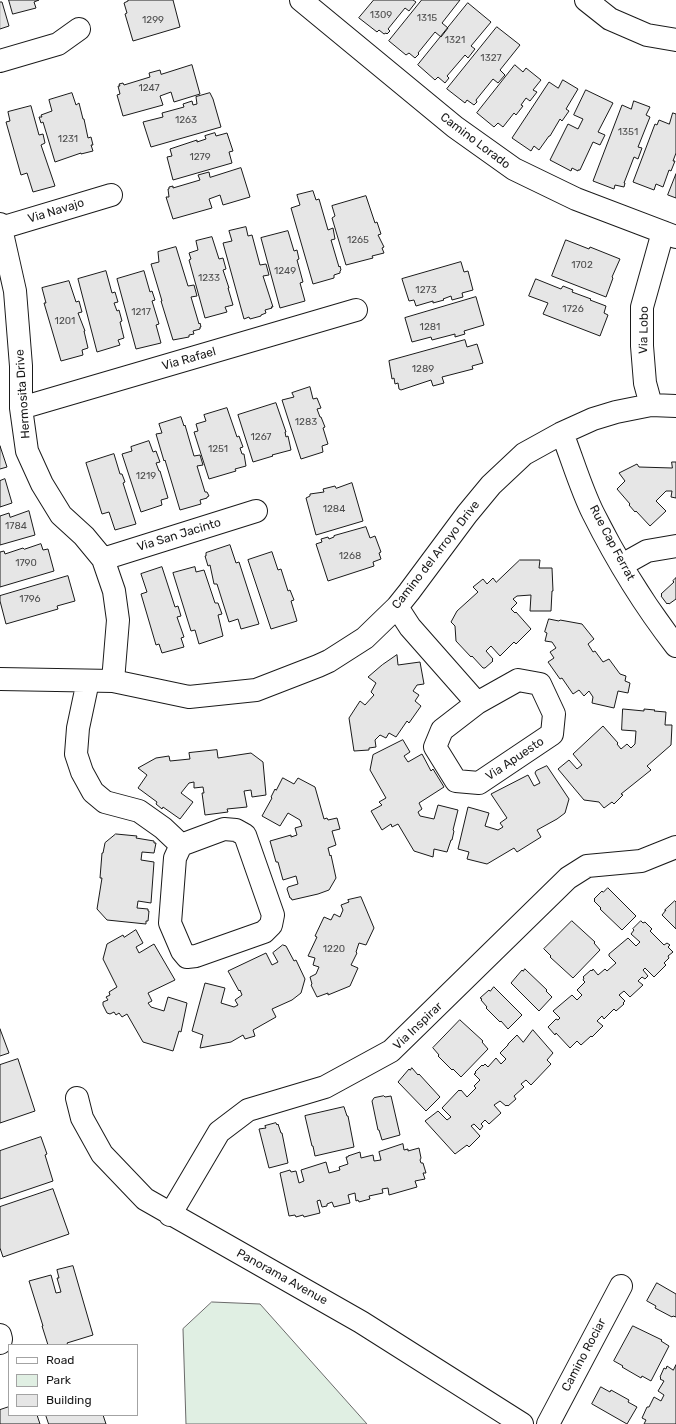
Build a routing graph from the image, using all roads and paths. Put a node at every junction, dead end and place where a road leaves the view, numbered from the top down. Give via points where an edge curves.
1 (301, 0) edge
2 (586, 0) edge
3 (79, 29) dead end
4 (676, 40) edge
5 (0, 61) edge
6 (110, 195) dead end
7 (0, 226) edge
8 (669, 235) edge
9 (356, 310) dead end
10 (651, 405) junction
11 (676, 406) edge
12 (21, 408) junction
13 (562, 433) junction
14 (256, 511) dead end
15 (676, 546) edge
16 (103, 559) junction
17 (622, 565) junction
18 (397, 607) junction
19 (676, 646) edge
20 (0, 679) edge
21 (88, 681) junction
22 (113, 681) junction
23 (477, 703) junction
24 (181, 845) junction
25 (676, 847) edge
26 (77, 1098) dead end
27 (170, 1215) junction
28 (621, 1286) dead end
29 (522, 1424) edge
30 (548, 1424) edge

1 - 8 street, Camino Lorado via 455,127 514,169 576,199
2 - 4 street via 610,19 647,35
3 - 5 street via 58,44
6 - 7 street, Via Navajo
7 - 12 street, Hermosita Drive via 15,291 21,366
8 - 10 street, Via Lobo via 642,307 645,383
9 - 12 street, Via Rafael
10 - 11 street, Camino del Arroyo Drive
10 - 13 street, Camino del Arroyo Drive via 593,419
12 - 16 street, Hermosita Drive via 27,451 42,484 61,515 84,536
13 - 17 street, Rue Cap Ferrat via 593,512
13 - 18 street, Camino del Arroyo Drive via 524,454 491,485
14 - 16 street, Via San Jacinto
15 - 17 street via 647,551
16 - 22 street, Hermosita Drive via 114,591 118,620
17 - 19 street, Rue Cap Ferrat via 655,620
18 - 22 street, Camino del Arroyo Drive via 365,638 329,661 256,690 189,696
18 - 23 street via 410,627
20 - 21 street, Camino del Arroyo Drive
21 - 22 street, Camino del Arroyo Drive
21 - 24 street via 78,728 76,754 93,792 105,802 139,811
23 - 23 street, Via Apuesto via 442,730 435,748 456,781 479,783 552,734 554,714 540,684 518,680
24 - 24 street via 175,858 170,923 187,957 264,932 271,925 273,915 245,835 236,830 224,829
25 - 27 street, Via Inspirar via 641,861 587,866 568,878 391,1051 325,1087 248,1110 219,1132
26 - 27 street, Panorama Avenue via 82,1118 102,1154 145,1199
27 - 29 street, Panorama Avenue via 361,1322
28 - 30 street, Camino Rociar

